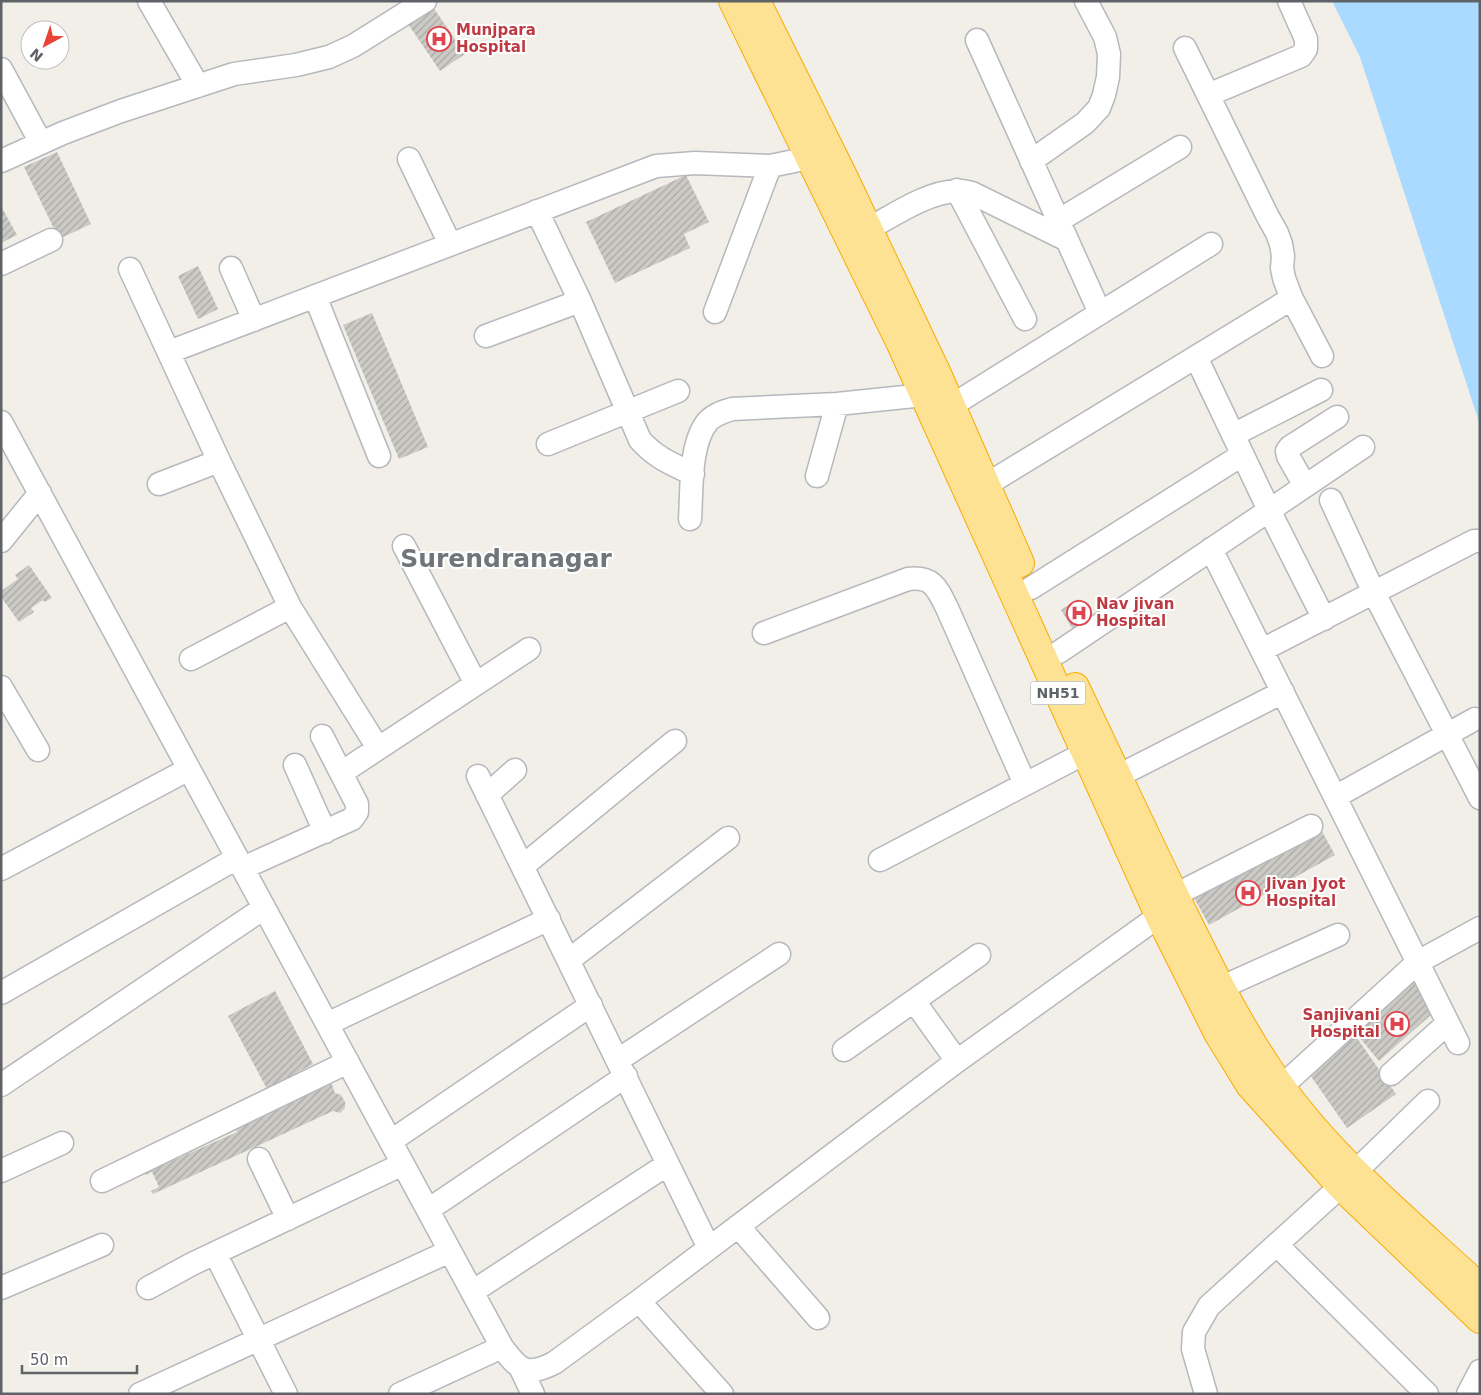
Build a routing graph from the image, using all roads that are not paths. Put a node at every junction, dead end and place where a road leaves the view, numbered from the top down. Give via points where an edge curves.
1 (149, 1) edge
2 (425, 1) edge
3 (732, 1) edge
4 (756, 1) edge
5 (1086, 1) edge
6 (1289, 1) edge
7 (977, 40) dead end
8 (1185, 48) dead end
9 (1, 69) edge
10 (198, 86) junction
11 (1208, 95) junction
12 (40, 143) junction
13 (1180, 147) dead end
14 (809, 158) junction
15 (409, 159) dead end
16 (1, 161) edge
17 (1031, 161) junction
18 (770, 166) junction
19 (957, 190) junction
20 (537, 211) junction
21 (868, 229) junction
22 (1063, 230) junction
23 (51, 240) dead end
24 (450, 244) junction
25 (1211, 244) dead end
26 (1, 264) edge
27 (231, 268) dead end
28 (130, 269) dead end
29 (315, 296) junction
30 (1291, 297) junction
31 (580, 300) junction
32 (715, 312) dead end
33 (1100, 313) junction
34 (1025, 319) dead end
35 (254, 320) junction
36 (486, 336) dead end
37 (169, 352) junction
38 (1322, 356) dead end
39 (1196, 357) junction
40 (1321, 390) dead end
41 (678, 391) dead end
42 (837, 404) junction
43 (936, 404) junction
44 (628, 412) junction
45 (1337, 417) dead end
46 (1, 422) edge
47 (548, 444) dead end
48 (1238, 445) junction
49 (1363, 447) dead end
50 (379, 456) dead end
51 (219, 461) junction
52 (693, 474) junction
53 (818, 476) dead end
54 (159, 484) dead end
55 (986, 484) junction
56 (1305, 486) junction
57 (40, 493) junction
58 (1330, 500) dead end
59 (1269, 510) junction
60 (690, 519) dead end
61 (1, 540) edge
62 (1480, 541) edge
63 (404, 546) dead end
64 (1211, 550) junction
65 (1031, 588) junction
66 (1374, 593) junction
67 (290, 607) junction
68 (1324, 619) junction
69 (764, 633) dead end
70 (529, 649) dead end
71 (1262, 650) junction
72 (1059, 652) junction
73 (191, 659) dead end
74 (476, 684) junction
75 (1, 687) edge
76 (1283, 692) junction
77 (1475, 719) dead end
78 (1447, 735) junction
79 (322, 736) dead end
80 (675, 741) dead end
81 (378, 748) junction
82 (38, 750) dead end
83 (1085, 753) junction
84 (294, 765) dead end
85 (189, 769) junction
86 (515, 770) dead end
87 (341, 773) junction
88 (1118, 776) junction
89 (1025, 784) junction
90 (1335, 797) junction
91 (1480, 798) edge
92 (1312, 826) dead end
93 (325, 832) junction
94 (728, 838) dead end
95 (880, 860) dead end
96 (240, 863) junction
97 (523, 866) junction
98 (1, 869) edge
99 (1171, 904) junction
100 (264, 908) junction
101 (549, 919) junction
102 (1480, 928) edge
103 (1338, 935) dead end
104 (779, 954) dead end
105 (979, 955) dead end
106 (569, 960) junction
107 (1418, 962) junction
108 (1220, 988) junction
109 (1, 993) edge
110 (914, 1001) junction
111 (591, 1005) junction
112 (1448, 1023) junction
113 (327, 1024) junction
114 (1458, 1043) dead end
115 (844, 1050) dead end
116 (957, 1061) junction
117 (348, 1062) junction
118 (622, 1068) junction
119 (1391, 1074) dead end
120 (1, 1086) edge
121 (1281, 1087) junction
122 (1428, 1101) dead end
123 (391, 1142) junction
124 (62, 1143) dead end
125 (259, 1159) dead end
126 (403, 1164) junction
127 (668, 1164) junction
128 (1, 1171) edge
129 (1348, 1179) junction
130 (102, 1181) dead end
131 (428, 1210) junction
132 (288, 1219) junction
133 (738, 1226) junction
134 (102, 1245) dead end
135 (1277, 1245) junction
136 (709, 1248) junction
137 (450, 1251) junction
138 (215, 1253) junction
139 (1, 1288) edge
140 (148, 1288) dead end
141 (1480, 1288) edge
142 (472, 1292) junction
143 (639, 1301) junction
144 (818, 1318) dead end
145 (1480, 1319) edge
146 (259, 1339) junction
147 (502, 1347) junction
148 (520, 1367) junction
149 (1480, 1371) edge
150 (140, 1394) edge
151 (286, 1394) edge
152 (400, 1394) edge
153 (532, 1394) edge
154 (722, 1394) edge
155 (1206, 1394) edge
156 (1427, 1394) edge
157 (1468, 1394) edge

1 - 10 street
2 - 10 street via 329,57 234,74
3 - 14 highway, NH51
4 - 21 highway, NH51
5 - 17 street via 1105,38 1109,54 1104,95 1085,123
6 - 11 street via 1306,39 1306,49 1301,56
7 - 17 street
8 - 11 street
9 - 12 street
10 - 12 street via 121,111
11 - 30 street via 1277,233 1284,278
12 - 16 street
13 - 22 street
14 - 18 street
14 - 43 highway, NH51 via 901,344
15 - 24 street
17 - 22 street
18 - 20 street via 695,162 656,166
18 - 32 street
19 - 21 street via 930,197
19 - 22 street
19 - 34 street
20 - 24 street
20 - 31 street
21 - 43 highway, NH51
22 - 33 street
23 - 26 street
24 - 29 street
25 - 33 street
27 - 35 street
28 - 37 street
29 - 35 street
29 - 50 street
30 - 38 street
30 - 39 street
31 - 36 street
31 - 44 street
33 - 43 street
35 - 37 street
37 - 51 street
39 - 48 street
39 - 55 street
40 - 48 street
41 - 44 street
42 - 43 street
42 - 52 street via 732,409 719,413 709,420 700,434
42 - 53 street
43 - 55 highway, NH51
43 - 83 highway, NH51
44 - 47 street
44 - 52 street via 640,440 650,452
45 - 56 street via 1287,451
46 - 57 street
48 - 59 street
48 - 65 street
49 - 56 street
51 - 54 street
51 - 67 street
52 - 60 street
55 - 65 highway, NH51
56 - 59 street
57 - 61 street
57 - 85 street
58 - 66 street
59 - 64 street
59 - 68 street
62 - 66 street via 1474,541
63 - 74 street
64 - 71 street
64 - 72 street
65 - 72 highway, NH51
66 - 68 street
66 - 78 street
67 - 73 street
67 - 81 street
68 - 71 street
69 - 89 street via 908,580 919,578 929,581 947,608
70 - 74 street
71 - 76 street
72 - 88 highway, NH51
74 - 81 street
75 - 82 street
76 - 88 street
76 - 90 street
77 - 78 street
78 - 90 street
78 - 91 street
79 - 87 street
80 - 97 street
81 - 87 street
83 - 89 street
83 - 99 highway, NH51
84 - 93 street
85 - 96 street
85 - 98 street
86 - 97 street via 483,785
87 - 93 street via 357,804 357,812 352,819
88 - 99 highway, NH51
89 - 95 street
90 - 107 street
92 - 99 street
93 - 96 street
94 - 106 street
96 - 100 street
96 - 109 street
97 - 101 street
99 - 108 highway, NH51
99 - 116 street
99 - 129 highway, NH51 via 1218,1033 1250,1085
100 - 113 street
100 - 120 street
101 - 106 street
101 - 113 street
102 - 107 street
103 - 108 street
104 - 118 street
105 - 110 street
106 - 111 street
107 - 112 street
107 - 121 street
108 - 121 highway, NH51
110 - 115 street
110 - 116 street
111 - 118 street
111 - 123 street
112 - 114 street
112 - 119 street
113 - 117 street
116 - 133 street
117 - 123 street
117 - 130 street
118 - 127 street
118 - 131 street
121 - 129 highway, NH51 via 1320,1135
122 - 129 street
123 - 126 street
124 - 128 street
125 - 132 street
126 - 131 street
126 - 132 street
127 - 136 street
127 - 142 street
129 - 135 street
129 - 141 highway, NH51
129 - 145 highway, NH51
131 - 137 street
132 - 138 street
133 - 136 street
133 - 144 street
134 - 139 street
135 - 155 street via 1209,1306 1194,1332 1193,1349
135 - 156 street
136 - 143 street
137 - 142 street
137 - 146 street
138 - 140 street
138 - 146 street
142 - 147 street
143 - 148 street via 554,1363 529,1372
143 - 154 street
146 - 150 street
146 - 151 street
147 - 148 street
147 - 152 street
148 - 153 street
149 - 157 street

